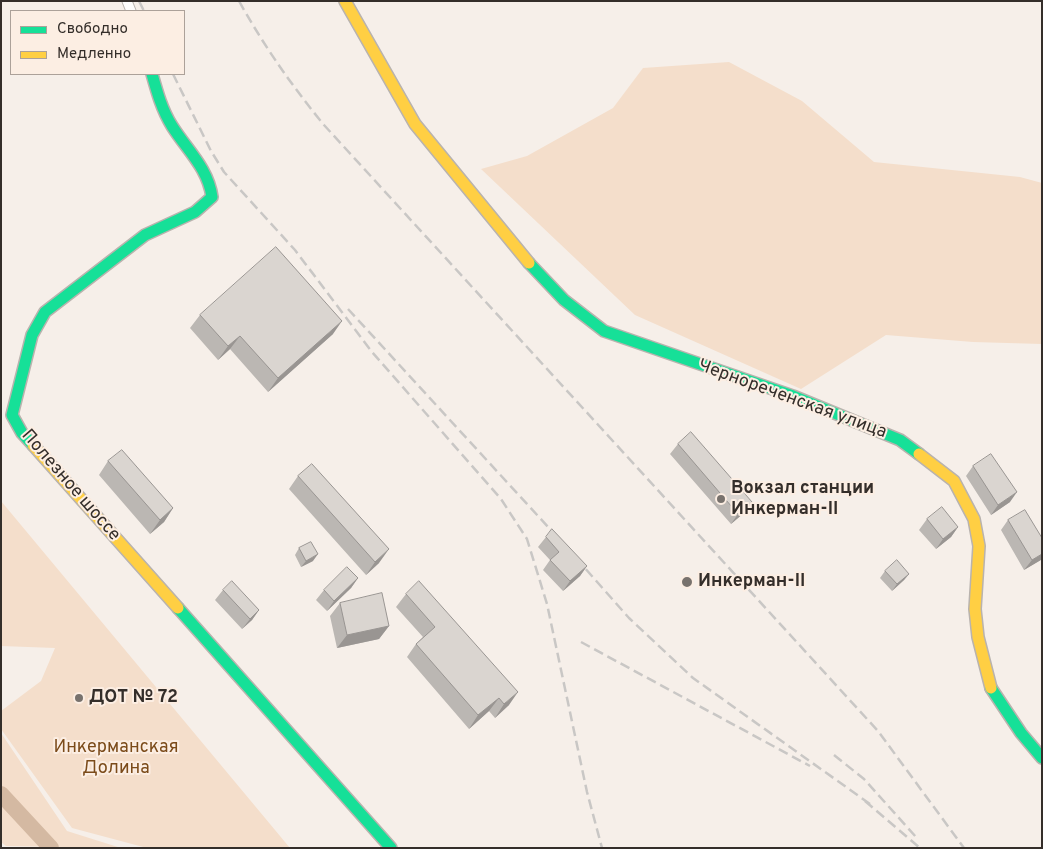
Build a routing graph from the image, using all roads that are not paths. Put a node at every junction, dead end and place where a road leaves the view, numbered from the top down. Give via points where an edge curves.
1 (345, 1) edge
2 (152, 75) edge
3 (1042, 758) edge
4 (391, 848) edge

1 - 3 main road, Чернореченская улица via 415,124 564,300 604,331 620,338 793,396 900,440 954,482 974,519 979,546 975,609 990,687
2 - 4 main road, Полезное шоссе via 172,125 190,148 211,185 212,197 195,212 145,235 45,312 32,335 12,415 22,433

